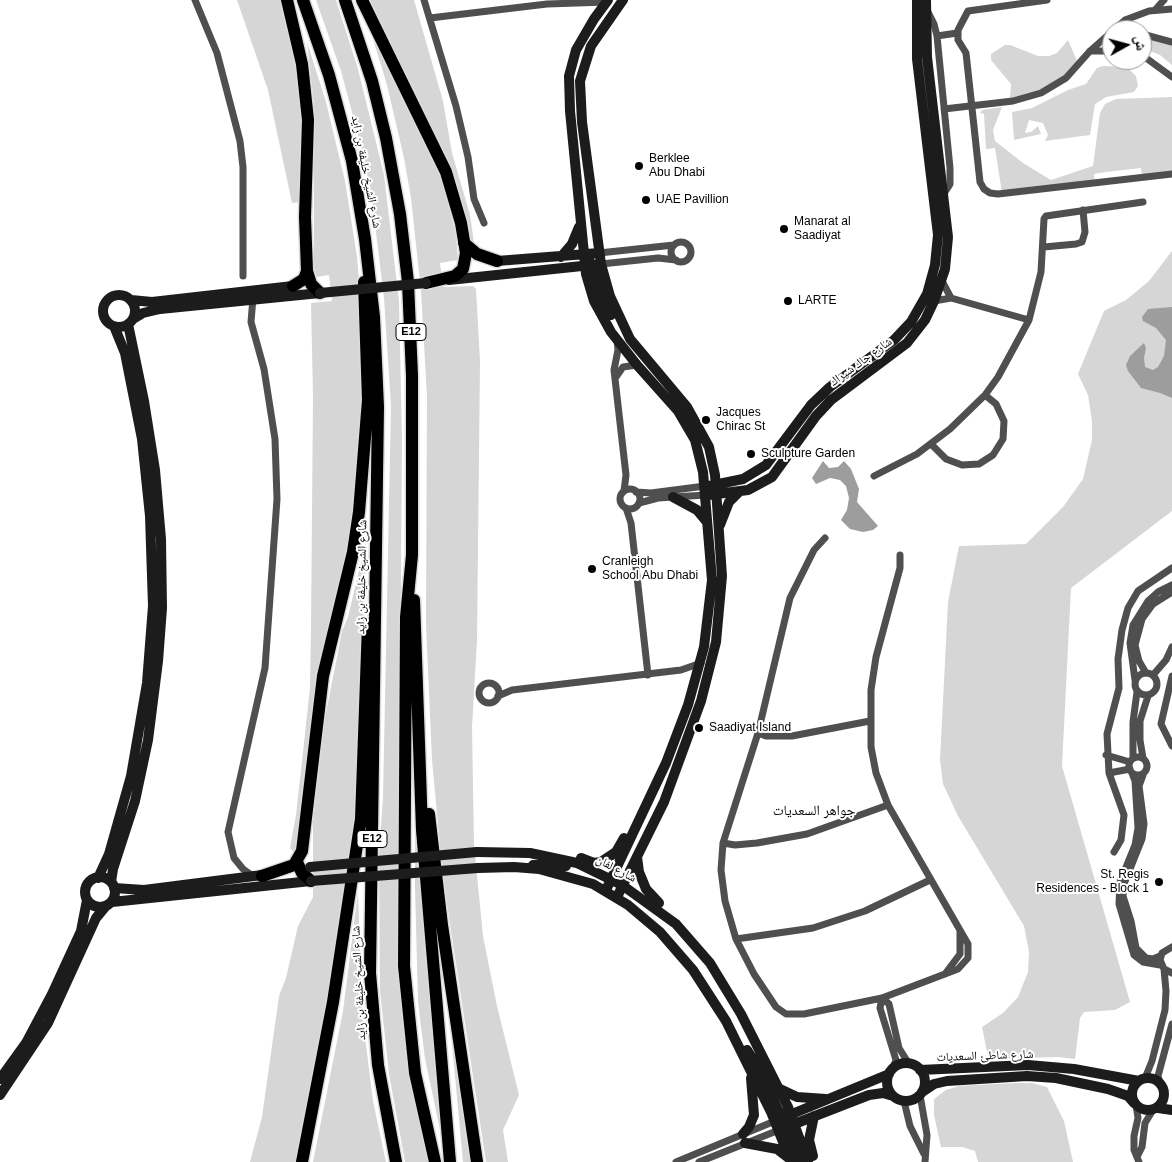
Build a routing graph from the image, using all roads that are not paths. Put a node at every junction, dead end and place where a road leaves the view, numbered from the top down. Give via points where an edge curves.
1 (195, 0) edge
2 (287, 0) edge
3 (303, 0) edge
4 (346, 0) edge
5 (362, 0) edge
6 (424, 0) edge
7 (623, 0) edge
8 (917, 0) edge
9 (1047, 0) edge
10 (1164, 0) edge
11 (607, 1) edge
12 (587, 2) junction
13 (926, 4) edge
14 (1172, 9) edge
15 (1155, 10) junction
16 (430, 18) junction
17 (594, 19) junction
18 (1128, 20) edge
19 (957, 33) junction
20 (936, 36) junction
21 (1152, 37) edge
22 (1102, 40) edge
23 (1172, 42) edge
24 (1090, 50) junction
25 (1102, 51) edge
26 (1152, 62) edge
27 (1172, 77) edge
28 (972, 106) junction
29 (944, 109) junction
30 (1172, 174) edge
31 (943, 195) junction
32 (1143, 202) dead end
33 (1084, 210) junction
34 (580, 221) junction
35 (484, 223) dead end
36 (464, 243) junction
37 (674, 245) junction
38 (1044, 247) junction
39 (599, 253) junction
40 (561, 257) junction
41 (368, 258) junction
42 (676, 260) junction
43 (498, 261) joint
44 (590, 262) junction
45 (560, 268) junction
46 (307, 271) junction
47 (243, 276) dead end
48 (942, 281) junction
49 (588, 282) junction
50 (426, 283) junction
51 (293, 286) joint
52 (320, 293) junction
53 (253, 298) junction
54 (951, 298) junction
55 (131, 300) junction
56 (934, 301) junction
57 (1029, 320) junction
58 (130, 321) junction
59 (114, 326) junction
60 (617, 339) junction
61 (636, 365) junction
62 (616, 378) junction
63 (985, 395) junction
64 (931, 444) junction
65 (626, 475) junction
66 (874, 476) dead end
67 (711, 490) junction
68 (624, 491) junction
69 (635, 491) junction
70 (738, 492) junction
71 (672, 497) junction
72 (638, 504) junction
73 (626, 508) junction
74 (631, 523) junction
75 (714, 528) junction
76 (825, 538) dead end
77 (412, 555) junction
78 (900, 555) dead end
79 (1172, 568) edge
80 (722, 576) junction
81 (1172, 585) edge
82 (376, 590) junction
83 (1172, 592) edge
84 (1172, 647) edge
85 (701, 663) junction
86 (1162, 665) junction
87 (1172, 668) edge
88 (681, 670) junction
89 (1149, 674) junction
90 (648, 675) junction
91 (1172, 676) edge
92 (1135, 680) junction
93 (695, 682) junction
94 (495, 685) junction
95 (512, 690) junction
96 (1138, 692) junction
97 (498, 696) junction
98 (1148, 696) junction
99 (417, 709) junction
100 (870, 720) junction
101 (758, 733) junction
102 (1172, 746) edge
103 (1106, 755) junction
104 (1143, 758) junction
105 (1131, 766) junction
106 (1109, 773) junction
107 (1143, 775) junction
108 (888, 805) junction
109 (637, 824) junction
110 (723, 843) junction
111 (1114, 852) dead end
112 (637, 857) junction
113 (565, 860) junction
114 (302, 866) junction
115 (258, 876) junction
116 (98, 878) junction
117 (930, 880) junction
118 (311, 881) junction
119 (113, 885) junction
120 (609, 885) junction
121 (620, 890) junction
122 (88, 900) junction
123 (109, 904) junction
124 (670, 920) junction
125 (685, 933) junction
126 (736, 939) junction
127 (1172, 948) edge
128 (1160, 956) junction
129 (1162, 967) junction
130 (1172, 972) edge
131 (882, 998) junction
132 (1172, 1024) edge
133 (735, 1039) junction
134 (909, 1064) junction
135 (751, 1069) junction
136 (920, 1070) junction
137 (999, 1070) junction
138 (1027, 1071) junction
139 (891, 1072) junction
140 (0, 1079) edge
141 (1142, 1080) junction
142 (780, 1089) junction
143 (1166, 1090) edge
144 (921, 1094) junction
145 (0, 1095) edge
146 (893, 1096) junction
147 (829, 1099) junction
148 (904, 1101) junction
149 (1135, 1104) junction
150 (1156, 1109) junction
151 (1172, 1110) edge
152 (814, 1116) junction
153 (785, 1122) junction
154 (924, 1122) junction
155 (910, 1126) junction
156 (744, 1138) junction
157 (924, 1159) edge
158 (1138, 1160) edge
159 (794, 1161) edge
160 (302, 1162) edge
161 (395, 1162) edge
162 (435, 1162) edge
163 (450, 1162) edge
164 (477, 1162) edge
165 (676, 1162) edge
166 (699, 1162) edge
167 (808, 1162) edge
168 (814, 1162) edge

1 - 47 street via 217,53 240,141
2 - 46 highway via 300,54 307,106
3 - 41 highway, شارع الشيخ خليفة بن زايد / E12 via 344,128 356,178
4 - 77 highway, شارع الشيخ خليفة بن زايد / E12 via 380,112 403,237 411,336
5 - 36 highway via 446,172
6 - 16 street
7 - 39 street via 591,46 580,74 582,122
8 - 67 street, شارع جاك شيراك via 917,59 938,235 933,275 922,304 904,330 880,352 820,395 802,414 766,465 754,474
9 - 19 street via 968,11
10 - 15 street
11 - 12 street
11 - 17 street
12 - 16 street
12 - 17 street
13 - 20 street
13 - 31 street, شارع جاك شيراك via 927,57
14 - 15 street
15 - 18 street
16 - 35 street via 465,141 474,199
17 - 34 street via 576,50 570,76
19 - 20 street
19 - 28 street via 966,53
20 - 29 street
21 - 23 street
22 - 24 street
24 - 25 street
24 - 28 street via 1066,78 1041,93 1014,101
26 - 27 street
28 - 29 street
28 - 30 street via 980,182 990,194
29 - 31 street via 951,177
31 - 48 street, شارع جاك شيراك via 948,249
32 - 33 street
33 - 38 street via 1046,216
33 - 38 street via 1082,242
34 - 40 street via 575,238
34 - 44 street
36 - 43 highway via 477,254
36 - 50 highway via 466,259 463,269 458,274
37 - 39 street
37 - 42 street via 671,254
37 - 42 street via 684,242 691,252 686,260
38 - 57 street
39 - 44 street
39 - 44 street
40 - 43 street
40 - 44 street
41 - 82 highway, شارع الشيخ خليفة بن زايد / E12 via 378,377
41 - 114 highway via 364,296 368,409 358,518 317,716
42 - 44 street
44 - 45 street
44 - 49 street
44 - 67 street via 608,309 620,330 694,417 709,446
45 - 49 street
45 - 50 street
46 - 51 highway via 304,279
46 - 52 highway
48 - 54 street
48 - 56 street, شارع جاك شيراك
49 - 60 street via 599,312
50 - 52 street, bridge
51 - 55 street via 152,302
52 - 53 street
53 - 58 street via 160,308
53 - 115 street via 251,322 264,369 275,439 277,499 266,668 228,832 234,858 243,869
54 - 56 street
54 - 57 street
55 - 58 street via 135,311
55 - 59 street via 118,294 106,302 104,316
56 - 70 street, شارع جاك شيراك via 925,320 907,343 831,400 816,416 772,477 756,488
57 - 63 street via 1010,359
58 - 59 street
58 - 119 street via 154,462 161,539 162,608 148,740 135,801 113,869
59 - 116 street via 125,353 142,439 150,516 152,606 147,683 133,768 112,845
60 - 61 street
60 - 62 street
61 - 62 street via 623,367
61 - 67 street via 678,411 691,431
62 - 65 street
63 - 64 street
63 - 64 street via 996,404 1004,421 1003,439 993,455 979,464 962,465 946,459
64 - 66 street
65 - 68 street
65 - 69 street
67 - 69 street, شارع جاك شيراك
67 - 70 street, شارع جاك شيراك
67 - 71 street, شارع جاك شيراك
67 - 75 street
67 - 80 street via 718,566
68 - 69 street
68 - 73 street via 620,499
69 - 72 street via 640,498
70 - 75 street
71 - 72 street, شارع جاك شيراك
71 - 75 street via 697,510
72 - 73 street
72 - 74 street
73 - 74 street
74 - 90 street
75 - 80 street
75 - 85 street via 711,598
76 - 101 street via 814,550 790,598
77 - 99 highway
77 - 162 highway, شارع الشيخ خليفة بن زايد / E12 via 406,617 404,966 415,1073
78 - 100 street via 900,568 876,657 870,690
79 - 103 street via 1138,591 1128,608 1118,659 1119,688 1107,734
80 - 112 street via 716,642 701,701 670,788
81 - 92 street via 1148,601 1136,619 1130,643
82 - 160 highway via 366,642 361,818 332,1011
82 - 161 highway, شارع الشيخ خليفة بن زايد / E12 via 370,973 378,1065
83 - 89 street via 1153,604 1142,618 1135,645 1139,661
84 - 86 street
85 - 88 street
85 - 93 street
86 - 87 street
86 - 89 street
88 - 90 street
88 - 93 street
89 - 92 street via 1139,675
89 - 98 street via 1157,681 1156,689
90 - 95 street
91 - 102 street via 1161,724
92 - 96 street
93 - 109 street via 672,750
94 - 95 street
94 - 97 street
94 - 97 street via 483,685 480,695 487,702
95 - 97 street
96 - 98 street
96 - 105 street
98 - 104 street via 1140,720
99 - 163 highway via 422,830
99 - 164 highway via 442,925
100 - 101 street via 792,736
100 - 108 street via 876,773
101 - 110 street
103 - 105 street
103 - 106 street
104 - 105 street
104 - 107 street via 1147,765
105 - 106 street
105 - 107 street
105 - 129 street via 1138,828 1136,845 1120,882 1120,904 1134,955 1143,962
106 - 111 street via 1124,815 1121,840
107 - 128 street via 1139,786 1144,824 1142,839 1124,884 1124,896 1136,948 1146,958
108 - 110 street via 807,834 735,846
108 - 117 street
109 - 113 street via 618,849 601,862 576,858
109 - 120 street
110 - 126 street via 721,870 725,901
112 - 121 street
112 - 124 street via 647,890 665,909
113 - 114 street, شارع لفان, bridge via 518,852 477,852
113 - 120 street, شارع لفان
114 - 115 highway
114 - 118 highway
115 - 119 street via 144,890
116 - 119 street
116 - 122 street via 87,886
117 - 126 street via 865,912 813,928
117 - 131 street via 959,928 960,954 943,976
118 - 120 street, شارع لفان, bridge via 478,868 526,868
118 - 123 street, شارع لفان
119 - 123 street
120 - 121 street, شارع لفان
121 - 124 street, شارع لفان
121 - 125 street
121 - 133 street, شارع لفان via 680,953 714,1001
122 - 123 street via 96,906
122 - 140 street via 81,931 52,994 26,1043
123 - 145 street via 96,918 48,1023
124 - 125 street, شارع لفان
125 - 142 street, شارع لفان via 720,978
126 - 131 street via 776,1008 786,1014 804,1014
127 - 128 street
128 - 129 street
129 - 130 street
129 - 141 street via 1165,1010 1152,1061
131 - 134 street via 889,1004 899,1048
131 - 139 street via 880,1008 896,1060
132 - 143 street via 1158,1076
133 - 135 street, شارع لفان
133 - 153 street via 756,1064
134 - 136 street
134 - 139 street
135 - 153 street, شارع لفان
135 - 156 street via 754,1115
136 - 137 street, شارع شاطئ السعديات
136 - 144 street via 925,1081
137 - 138 street, شارع شاطئ السعديات
137 - 144 street, شارع شاطئ السعديات via 934,1084
138 - 141 street, شارع شاطئ السعديات via 1074,1069
138 - 149 street, شارع شاطئ السعديات via 1108,1089 1128,1096
139 - 146 street via 888,1086
139 - 147 street
141 - 143 street
141 - 149 street via 1132,1093
142 - 147 street via 797,1097
142 - 153 street, شارع لفان
143 - 150 street
144 - 148 street
144 - 154 street
146 - 148 street
146 - 152 street via 869,1095
147 - 153 street
148 - 155 street
149 - 150 street via 1142,1110
149 - 158 street via 1138,1118 1134,1150
150 - 151 street
150 - 158 street via 1145,1122
152 - 153 street
152 - 168 street via 809,1140
153 - 156 street
153 - 159 street, شارع لفان
153 - 167 street, شارع لفان
154 - 155 street
154 - 157 street via 927,1135
155 - 157 street
156 - 159 street via 777,1149
156 - 165 street
156 - 166 street

